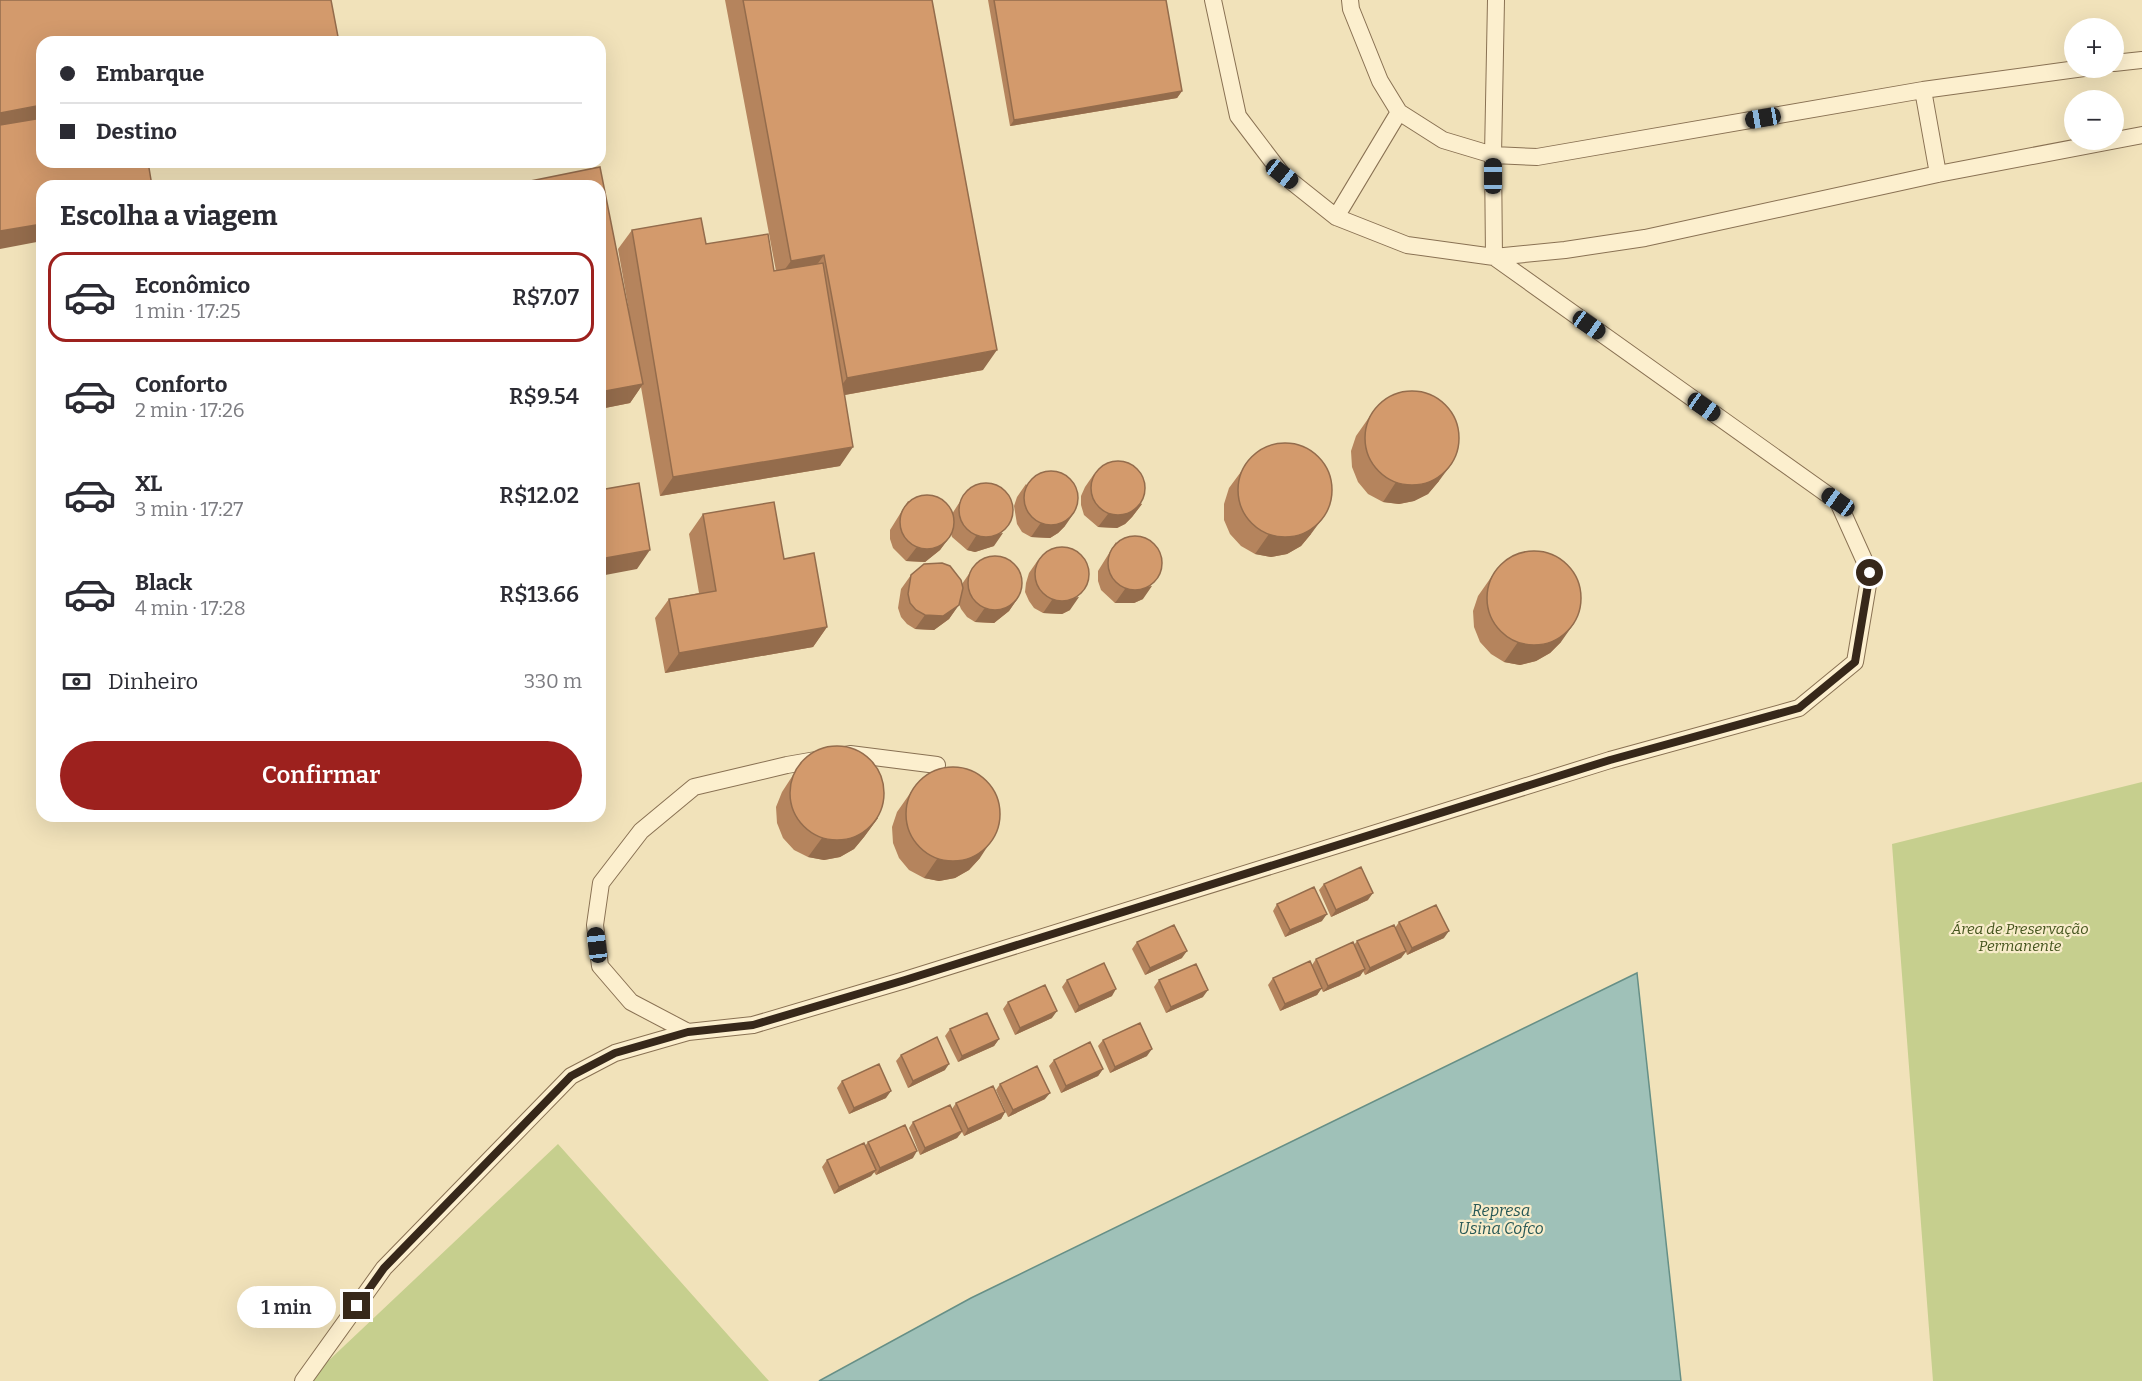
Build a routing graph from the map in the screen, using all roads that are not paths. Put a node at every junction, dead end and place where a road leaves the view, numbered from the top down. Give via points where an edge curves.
1 (1213, 0) edge
2 (1350, 0) edge
3 (1496, 0) edge
4 (2142, 60) edge
5 (2124, 62) edge
6 (2064, 71) edge
7 (1923, 90) junction
8 (1400, 112) junction
9 (2142, 135) edge
10 (1493, 155) junction
11 (1938, 174) junction
12 (1336, 217) junction
13 (1494, 257) junction
14 (937, 765) dead end
15 (688, 1032) junction
16 (303, 1381) edge

1 - 12 lane via 1238,116 1282,174
2 - 8 lane via 1380,81
3 - 10 lane
4 - 5 lane
6 - 7 lane
7 - 10 lane via 1537,158
7 - 11 lane
8 - 10 lane via 1443,140
8 - 12 lane
9 - 11 lane
10 - 13 lane
11 - 13 lane via 1645,238
12 - 13 lane via 1407,245
13 - 15 lane via 1838,502 1870,573 1855,662 1799,708 1610,760 753,1025
14 - 15 lane via 850,754 787,765 694,787 641,831 601,883 595,925 600,966 631,1002
15 - 16 lane via 615,1053 571,1076 384,1268

